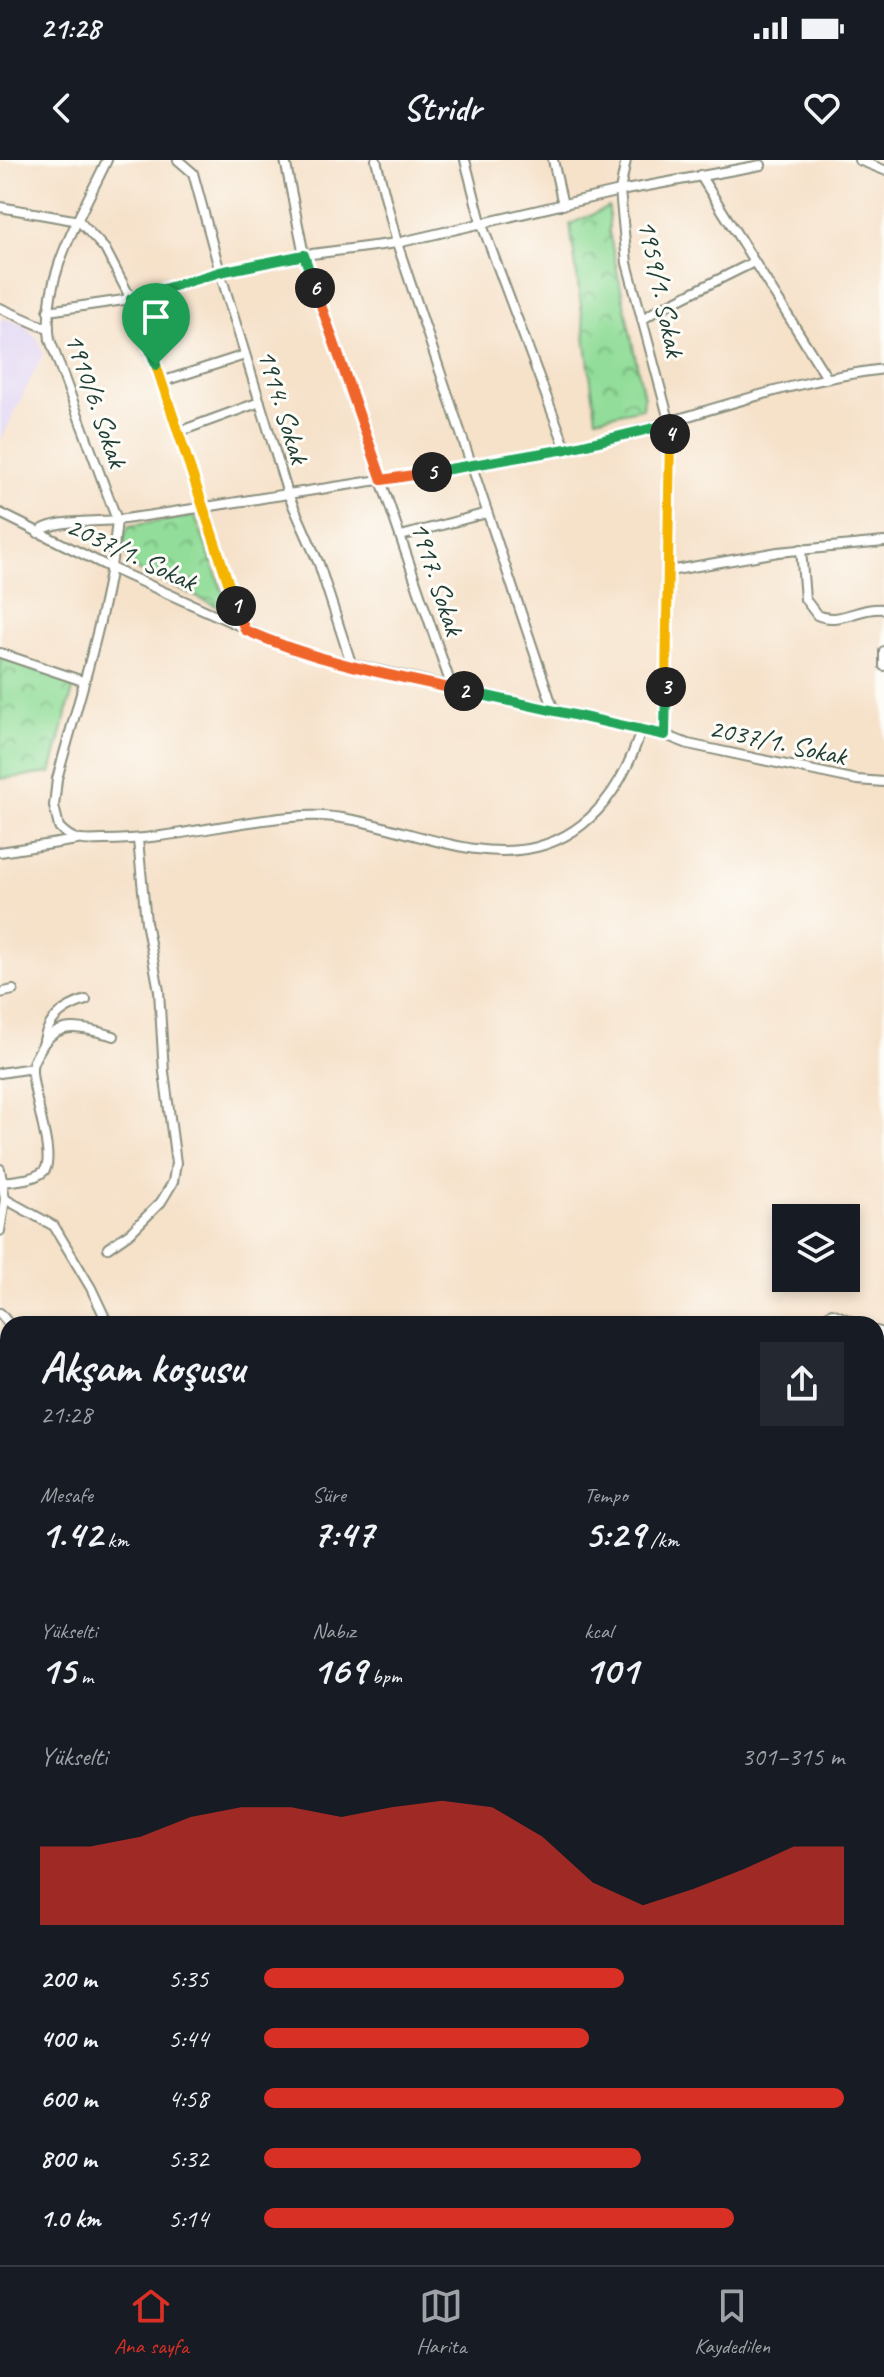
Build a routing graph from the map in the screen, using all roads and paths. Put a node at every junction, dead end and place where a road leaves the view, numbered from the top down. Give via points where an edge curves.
1 (107, 160) edge
2 (178, 160) edge
3 (285, 160) edge
4 (376, 160) edge
5 (465, 160) edge
6 (553, 160) edge
7 (626, 160) edge
8 (859, 160) edge
9 (761, 165) dead end
10 (884, 170) edge
11 (700, 175) junction
12 (620, 191) junction
13 (563, 205) junction
14 (0, 207) edge
15 (79, 221) junction
16 (481, 222) junction
17 (397, 243) junction
18 (304, 255) junction
19 (754, 262) junction
20 (220, 272) junction
21 (131, 299) junction
22 (0, 308) edge
23 (48, 311) junction
24 (642, 320) junction
25 (48, 329) junction
26 (245, 355) junction
27 (884, 369) edge
28 (827, 378) junction
29 (161, 382) junction
30 (260, 402) junction
31 (670, 424) junction
32 (178, 432) junction
33 (566, 449) junction
34 (471, 465) junction
35 (382, 480) junction
36 (288, 494) junction
37 (202, 508) junction
38 (0, 513) edge
39 (487, 513) junction
40 (117, 520) junction
41 (38, 533) junction
42 (401, 536) junction
43 (884, 542) edge
44 (801, 549) junction
45 (113, 569) junction
46 (669, 571) junction
47 (884, 609) edge
48 (245, 630) junction
49 (884, 651) edge
50 (0, 653) edge
51 (352, 666) junction
52 (884, 666) edge
53 (83, 681) junction
54 (452, 688) junction
55 (554, 711) junction
56 (641, 730) junction
57 (665, 735) junction
58 (884, 782) edge
59 (78, 840) junction
60 (138, 840) junction
61 (0, 852) edge
62 (13, 990) dead end
63 (0, 993) edge
64 (86, 1000) dead end
65 (114, 1036) dead end
66 (43, 1044) junction
67 (32, 1068) junction
68 (0, 1073) edge
69 (0, 1169) edge
70 (3, 1182) junction
71 (5, 1199) junction
72 (0, 1231) edge
73 (108, 1248) dead end
74 (832, 1313) junction
75 (104, 1316) edge
76 (827, 1316) edge
77 (832, 1316) edge
78 (839, 1316) edge

1 - 15 street, 1910/6. Sokak
2 - 20 street, 1914. Sokak via 193,173
3 - 18 street, 1917. Sokak
4 - 17 street
5 - 16 street
6 - 13 street
7 - 12 street, 1959/1. Sokak
8 - 10 street
9 - 11 street
11 - 12 street
11 - 19 street
12 - 13 street
12 - 24 street, 1959/1. Sokak via 627,263
13 - 16 street
14 - 15 street
15 - 21 street via 105,249
15 - 23 street, 1910/6. Sokak via 53,281
16 - 17 street
16 - 33 street
17 - 18 street
17 - 34 street
18 - 20 street
18 - 35 street, 1917. Sokak
19 - 24 street
19 - 28 street
20 - 21 street
20 - 26 street, 1914. Sokak
21 - 23 street
21 - 29 street
22 - 25 street
23 - 25 street, 1910/6. Sokak
24 - 31 street, 1959/1. Sokak
25 - 40 street, 1910/6. Sokak
26 - 29 street
26 - 30 street, 1914. Sokak
27 - 28 street
28 - 31 street
29 - 32 street
30 - 32 street
30 - 36 street, 1914. Sokak
31 - 33 street
31 - 46 street
32 - 37 street
33 - 34 street
34 - 35 street
34 - 39 street
35 - 36 street
35 - 42 street, 1917. Sokak
36 - 37 street
36 - 51 street, 1914. Sokak via 319,564
37 - 40 street
37 - 48 street
38 - 41 street, 2037/1. Sokak
39 - 42 street
39 - 55 street
40 - 41 street via 56,524
40 - 45 street
41 - 45 street, 2037/1. Sokak
42 - 54 street, 1917. Sokak
43 - 44 street
44 - 46 street
44 - 47 street via 805,599 817,615 834,619
45 - 48 street, 2037/1. Sokak
45 - 53 street
46 - 57 street
48 - 51 street, 2037/1. Sokak
49 - 52 street
50 - 53 street
51 - 54 street, 2037/1. Sokak
53 - 59 street via 54,793 59,827
54 - 55 street, 2037/1. Sokak
55 - 56 street, 2037/1. Sokak
56 - 57 street, 2037/1. Sokak
56 - 60 street via 626,772 604,804 579,825 538,846 481,850 316,815
57 - 58 street, 2037/1. Sokak
59 - 60 street
59 - 61 street
60 - 73 street via 176,1163 173,1182 161,1202
62 - 63 street
64 - 66 street via 60,1012 47,1026
65 - 66 street via 84,1028 59,1029
66 - 67 street
67 - 68 street
67 - 70 street via 49,1161 45,1170 30,1178
69 - 70 street
70 - 71 street
71 - 72 street
71 - 75 street via 54,1226
74 - 76 street
74 - 77 street
74 - 78 street

